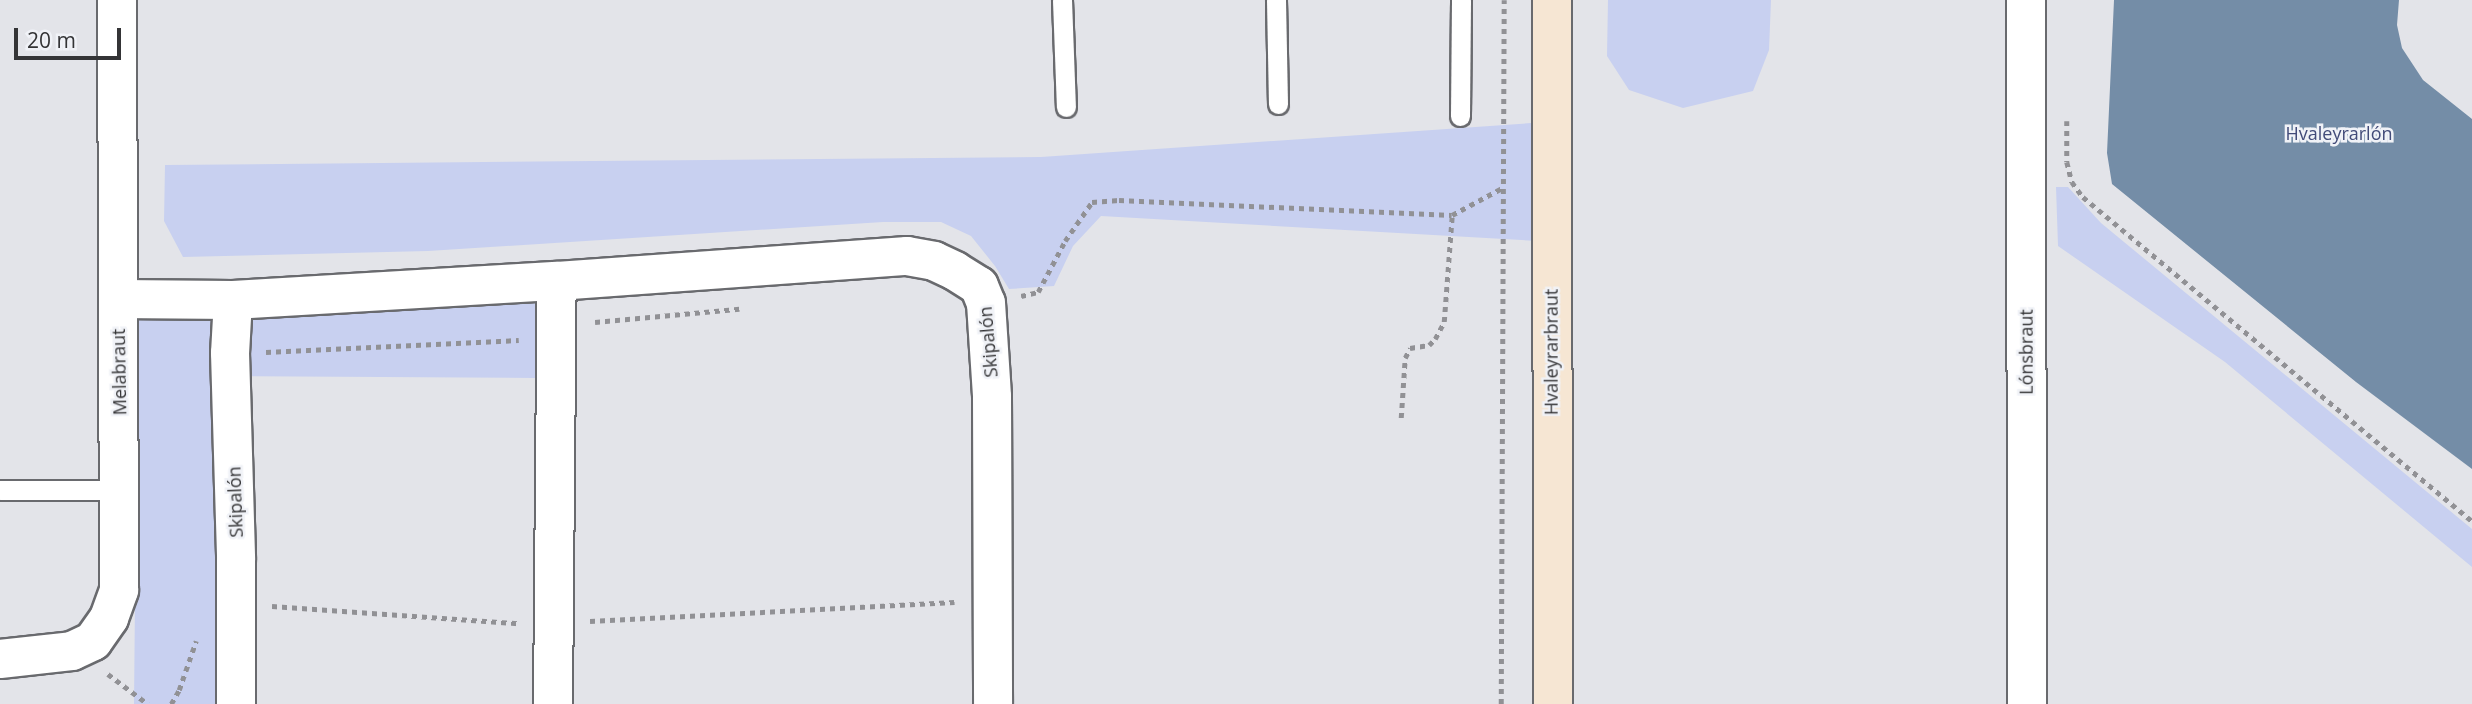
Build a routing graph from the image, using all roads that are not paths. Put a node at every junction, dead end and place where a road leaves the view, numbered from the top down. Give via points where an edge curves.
1 (117, 0) edge
2 (1062, 0) edge
3 (1276, 0) edge
4 (1461, 0) edge
5 (1552, 0) edge
6 (2026, 0) edge
7 (1278, 104) dead end
8 (1066, 107) dead end
9 (1460, 116) dead end
10 (557, 281) junction
11 (118, 299) junction
12 (233, 300) junction
13 (0, 490) edge
14 (120, 490) junction
15 (0, 659) edge
16 (236, 704) edge
17 (553, 704) edge
18 (993, 704) edge
19 (1553, 704) edge
20 (2027, 704) edge

1 - 11 street, Melabraut
2 - 8 lane
3 - 7 lane
4 - 9 lane
5 - 19 street, Hvaleyrarbraut
6 - 20 street, Lónsbraut
10 - 12 street, Skipalón
10 - 17 street
10 - 18 street, Skipalón via 907,256 944,266 979,286 986,303 992,397
11 - 12 street, Skipalón
11 - 14 street, Melabraut
12 - 16 street, Skipalón
13 - 14 lane
14 - 15 street, Melabraut via 119,590 109,618 93,641 72,651

